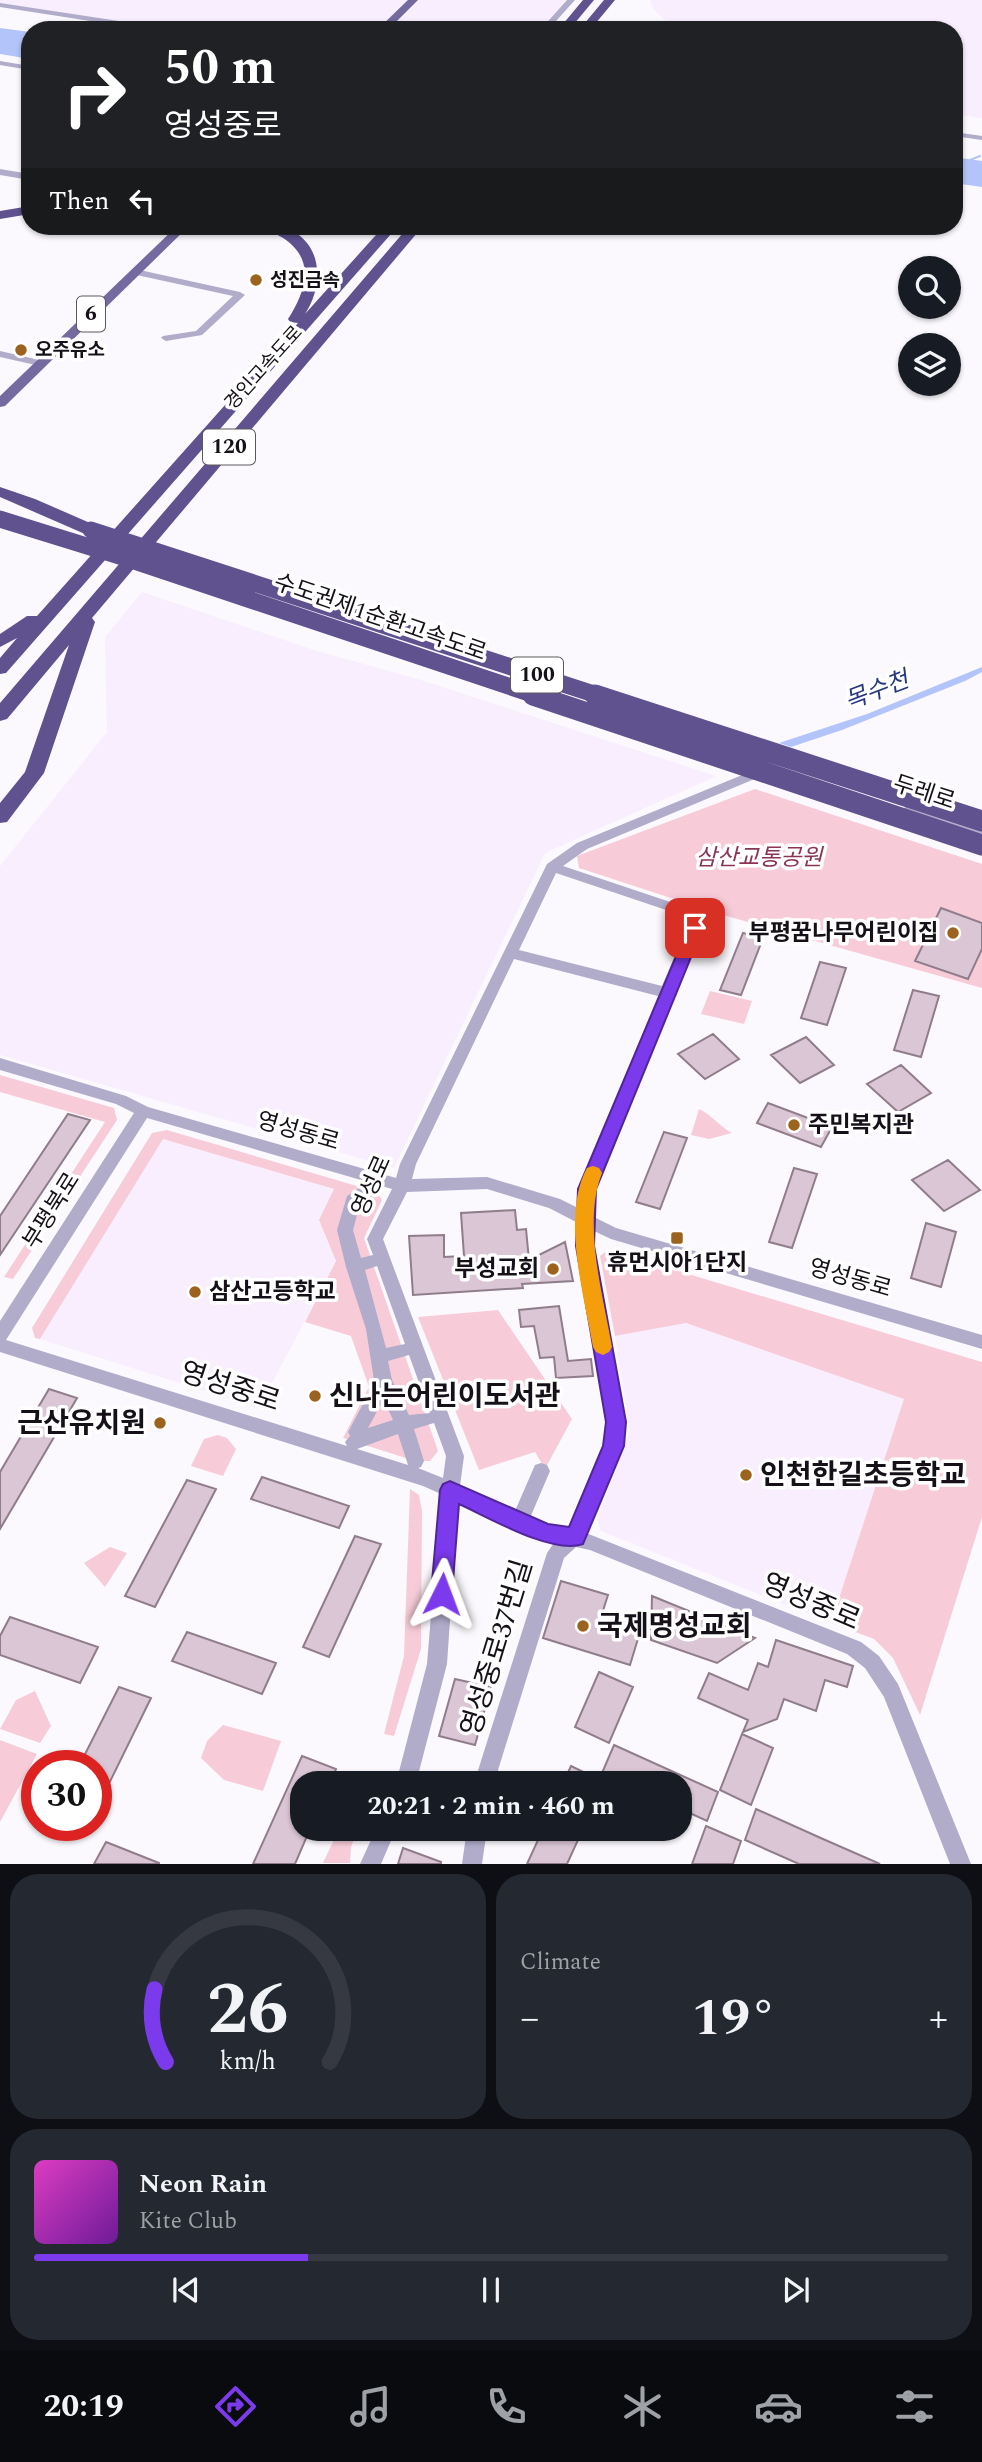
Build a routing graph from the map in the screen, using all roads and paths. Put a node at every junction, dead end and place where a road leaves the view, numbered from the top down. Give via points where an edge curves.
1 (413, 0) edge
2 (571, 0) edge
3 (589, 0) edge
4 (610, 0) edge
5 (622, 0) edge
6 (0, 5) edge
7 (0, 13) edge
8 (53, 21) edge
9 (110, 21) edge
10 (391, 21) edge
11 (552, 21) edge
12 (571, 21) edge
13 (592, 21) edge
14 (604, 21) edge
15 (0, 63) edge
16 (21, 66) edge
17 (963, 135) edge
18 (982, 138) edge
19 (0, 172) edge
20 (21, 176) edge
21 (21, 198) edge
22 (0, 202) edge
23 (21, 212) edge
24 (0, 215) edge
25 (173, 235) edge
26 (287, 235) edge
27 (383, 235) edge
28 (408, 235) edge
29 (422, 235) edge
30 (135, 272) junction
31 (369, 281) junction
32 (166, 338) dead end
33 (0, 354) edge
34 (40, 363) junction
35 (267, 365) junction
36 (0, 402) edge
37 (0, 492) edge
38 (0, 501) edge
39 (0, 519) edge
40 (91, 530) junction
41 (0, 534) edge
42 (118, 556) junction
43 (55, 605) junction
44 (89, 612) junction
45 (0, 642) edge
46 (0, 669) edge
47 (493, 675) dead end
48 (0, 715) edge
49 (775, 766) junction
50 (0, 817) edge
51 (982, 821) edge
52 (982, 834) edge
53 (982, 845) edge
54 (552, 867) junction
55 (510, 953) junction
56 (668, 993) junction
57 (0, 1064) edge
58 (143, 1111) junction
59 (402, 1186) junction
60 (370, 1190) dead end
61 (586, 1220) junction
62 (372, 1261) dead end
63 (354, 1267) junction
64 (0, 1335) edge
65 (982, 1340) edge
66 (0, 1345) edge
67 (403, 1350) dead end
68 (378, 1357) junction
69 (392, 1399) junction
70 (427, 1419) dead end
71 (404, 1424) junction
72 (415, 1461) dead end
73 (541, 1471) dead end
74 (450, 1490) junction
75 (519, 1522) junction
76 (575, 1537) junction
77 (409, 1771) edge
78 (488, 1771) edge
79 (381, 1841) edge
80 (475, 1841) edge
81 (370, 1864) edge
82 (472, 1864) edge
83 (961, 1864) edge

1 - 10 main road
2 - 11 street
3 - 12 highway
4 - 13 highway
5 - 14 highway
6 - 9 street
7 - 8 street
15 - 16 street
17 - 18 street
19 - 20 street
21 - 22 highway
23 - 24 highway
25 - 30 main road, 6
26 - 35 highway via 305,251 313,279 301,311
27 - 35 highway, 경인고속도로 / 120
28 - 31 highway, 경인고속도로 / 120
29 - 31 highway
30 - 32 street via 240,295 199,333
30 - 34 main road, 6
31 - 44 highway, 경인고속도로 / 120
33 - 34 street
34 - 36 main road, 6
35 - 43 highway, 경인고속도로 / 120
37 - 40 highway
38 - 40 highway, 수도권제1순환고속도로 / 100
39 - 42 highway, 수도권제1순환고속도로 / 100, bridge
40 - 51 highway, 수도권제1순환고속도로 / 100, bridge
41 - 42 highway, bridge
42 - 53 highway, 수도권제1순환고속도로 / 100, bridge
43 - 45 highway, 경인고속도로 / 120
43 - 46 highway, 경인고속도로 / 120
44 - 48 highway, 경인고속도로 / 120
44 - 50 highway, 경인고속도로 / 120 via 34,773
47 - 49 street, 두레로
49 - 52 street, 두레로
49 - 54 street, 영성로 via 582,846
54 - 55 street, 영성로
54 - 56 street via 689,913 696,921 695,928
55 - 56 street
55 - 59 street, 영성로 via 408,1164
56 - 61 street via 587,1189
57 - 58 street, 영성동로 via 121,1100
58 - 59 street, 영성동로
58 - 64 street, 부평북로
59 - 61 street, 영성동로 via 487,1184 554,1203
59 - 74 street, 영성로 via 375,1239 455,1456
60 - 63 street via 353,1199 345,1230
61 - 65 street, 영성동로 via 611,1233
61 - 76 street, 영성중로37번길 via 585,1246 616,1422 614,1446
62 - 63 street
63 - 68 street
66 - 74 street, 영성중로 via 428,1479
67 - 68 street
68 - 69 street
69 - 71 street
69 - 71 street via 376,1396 357,1432 361,1439
70 - 71 street
71 - 72 street
73 - 75 street
74 - 75 street, 영성중로
74 - 77 street, 영성로 via 438,1664
75 - 76 street, 영성중로 via 546,1533
76 - 78 street, 영성중로37번길 via 556,1553
76 - 83 street, 영성중로 via 854,1648 872,1662 891,1691
79 - 81 street
80 - 82 street

